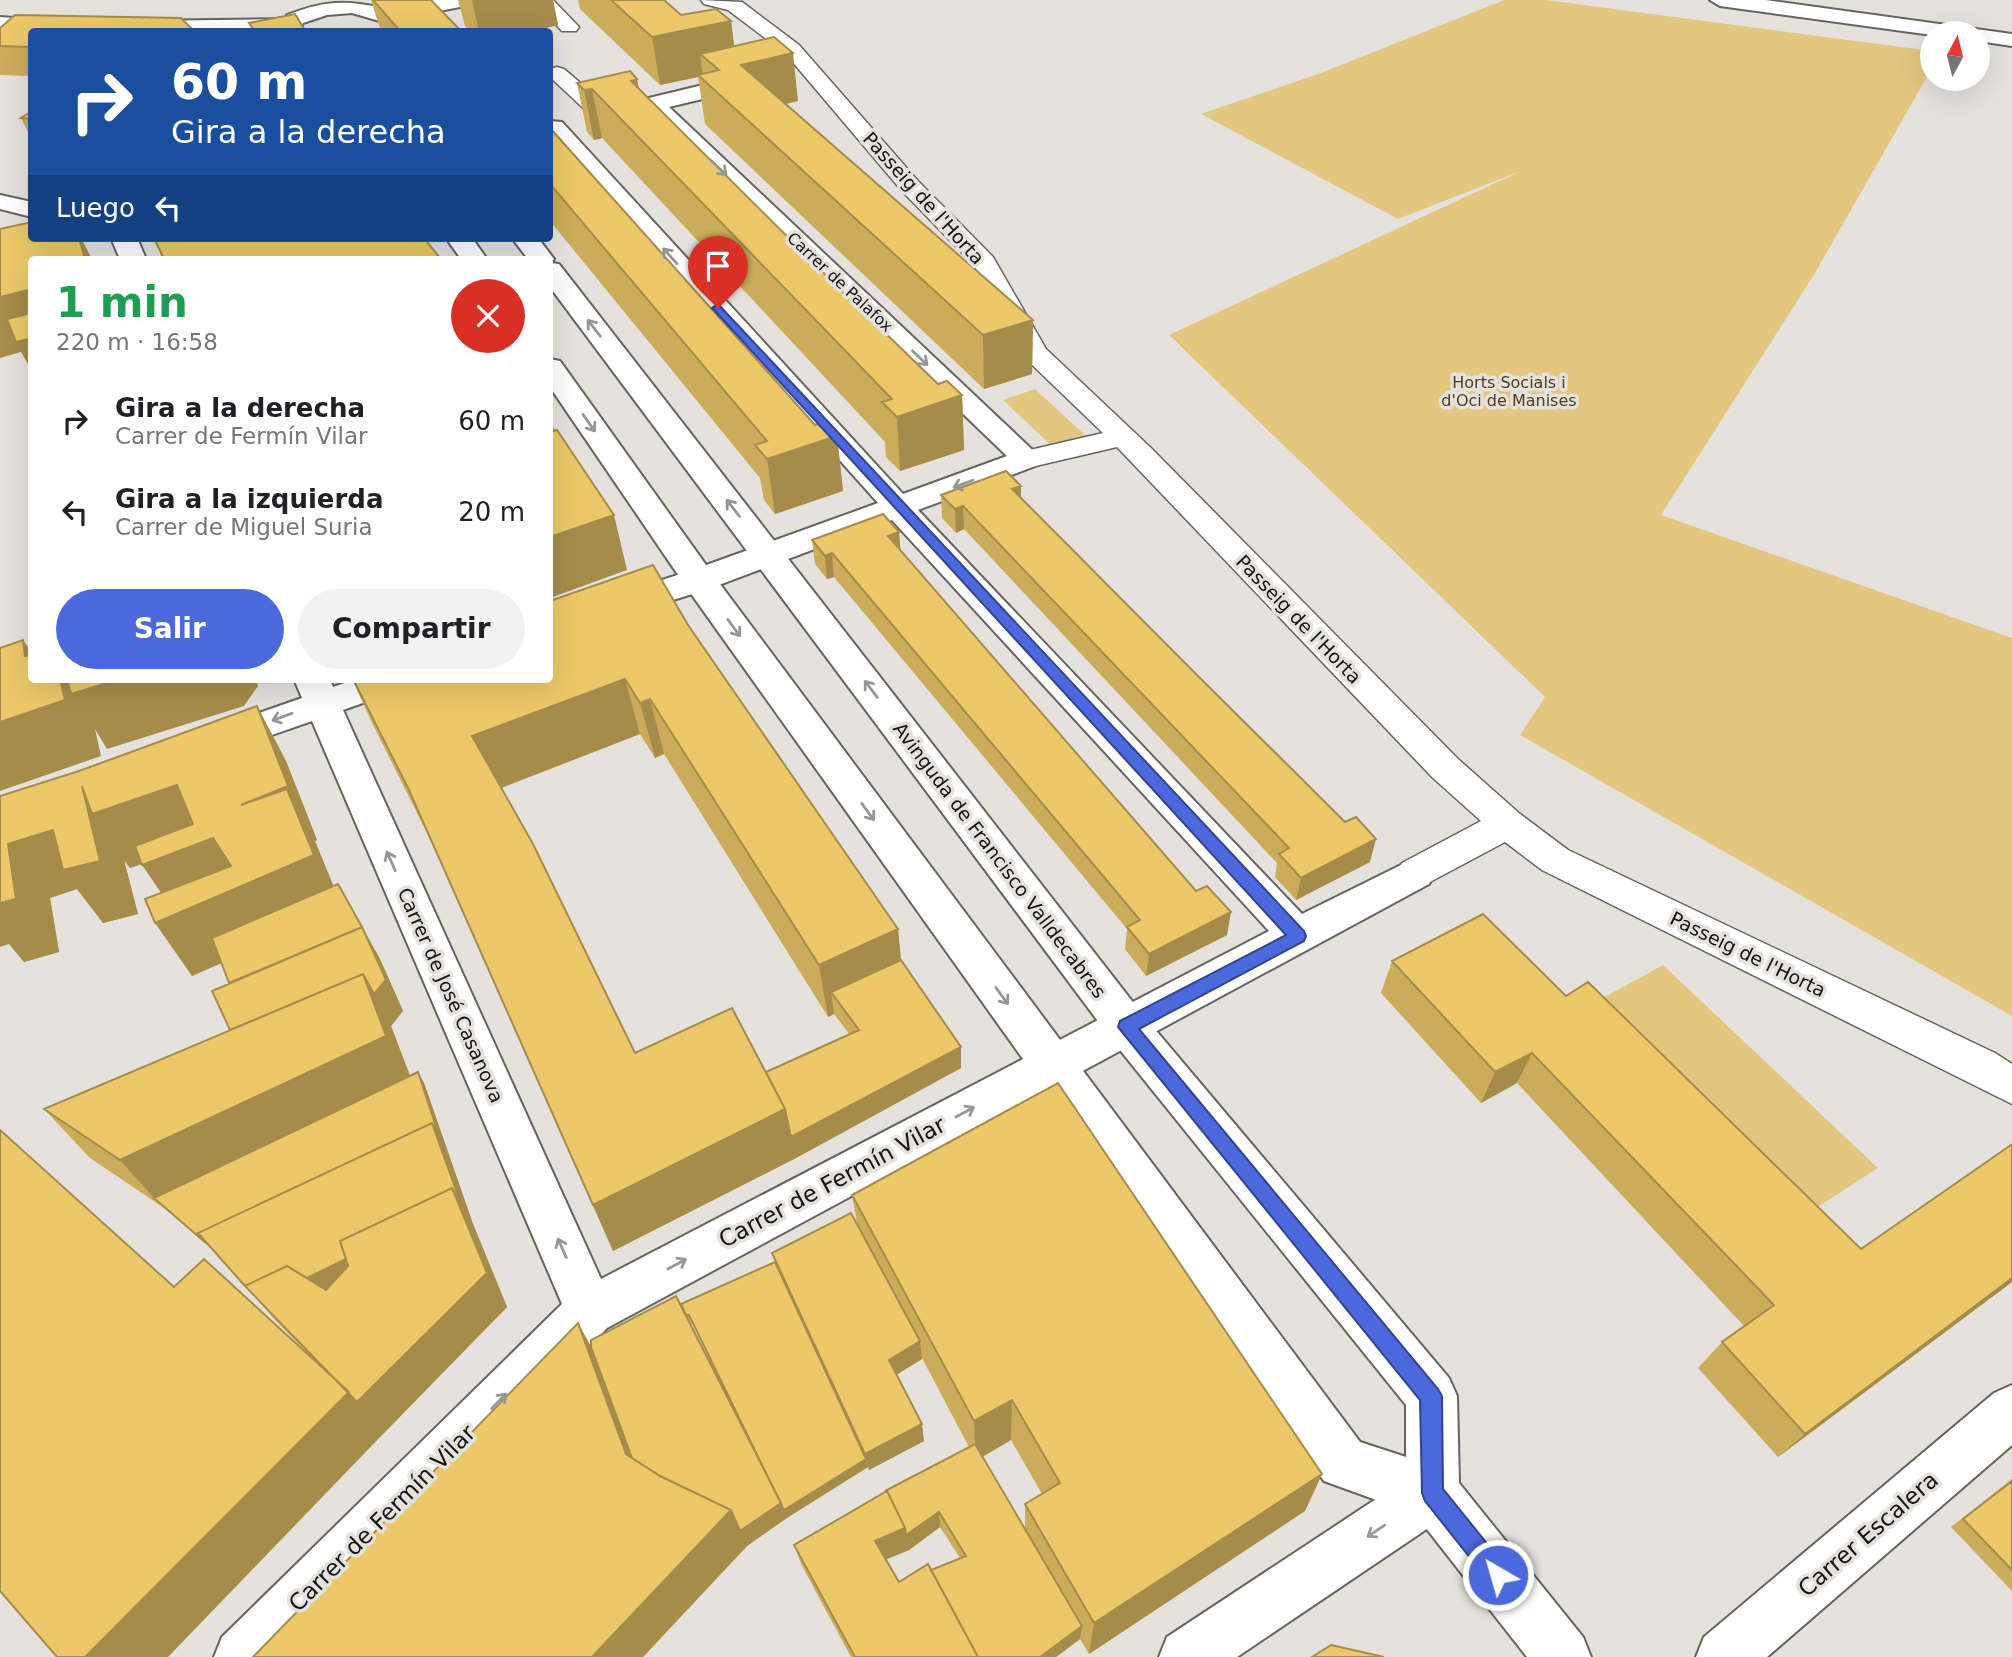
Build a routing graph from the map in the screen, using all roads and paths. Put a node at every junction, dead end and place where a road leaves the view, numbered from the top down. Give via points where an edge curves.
1 (407, 0) edge
2 (465, 0) edge
3 (542, 0) edge
4 (712, 0) edge
5 (1720, 0) edge
6 (428, 7) junction
7 (292, 18) edge
8 (0, 23) edge
9 (444, 23) edge
10 (377, 24) edge
11 (114, 27) edge
12 (569, 27) dead end
13 (1920, 27) edge
14 (75, 28) edge
15 (1990, 37) edge
16 (2012, 40) edge
17 (557, 74) dead end
18 (759, 81) edge
19 (732, 85) joint
20 (652, 104) junction
21 (604, 116) junction
22 (553, 128) edge
23 (553, 129) edge
24 (0, 202) edge
25 (28, 209) edge
26 (528, 242) edge
27 (539, 256) edge
28 (553, 274) edge
29 (553, 371) edge
30 (1123, 437) junction
31 (1027, 459) junction
32 (900, 508) junction
33 (768, 554) junction
34 (699, 580) junction
35 (553, 627) edge
36 (368, 683) edge
37 (317, 691) edge
38 (180, 754) edge
39 (1507, 824) junction
40 (1415, 873) joint
41 (1298, 936) junction
42 (1127, 1027) junction
43 (1053, 1065) junction
44 (2012, 1086) edge
45 (590, 1311) junction
46 (2012, 1411) edge
47 (1433, 1493) junction
48 (242, 1657) edge
49 (1187, 1657) edge
50 (1563, 1657) edge
51 (1724, 1657) edge

1 - 6 street
2 - 6 street
3 - 12 street
4 - 30 street, Passeig de l'Horta via 736,6 792,49 799,74 984,262 1035,353
5 - 13 street
6 - 9 street
6 - 10 street
7 - 10 street via 354,5 368,7
7 - 11 street
8 - 14 street
15 - 16 street
17 - 21 street
18 - 19 street
19 - 20 street
20 - 21 street
20 -> 31 street, Carrer de Palafox
21 - 22 street
32 -> 23 street
24 - 25 street
26 - 27 street
33 -> 28 street, Avinguda de Francisco Valldecabres
29 -> 34 street
30 - 31 street
30 - 39 street, Passeig de l'Horta via 1435,758
31 -> 32 street
32 - 33 street
32 - 41 street
33 - 34 street
42 -> 33 street, Avinguda de Francisco Valldecabres
34 - 35 street
34 -> 43 street
36 - 37 street
37 -> 38 street
45 -> 37 street, Carrer de José Casanova
39 - 40 street, Carrer de Fermín Vilar
39 - 44 street, Passeig de l'Horta via 1555,860 1980,1066
40 - 41 street, Carrer de Fermín Vilar
41 - 42 street, Carrer de Fermín Vilar
42 - 43 street, Carrer de Fermín Vilar
42 - 47 street, Avinguda de Francisco Valldecabres via 1431,1396
45 -> 43 street, Carrer de Fermín Vilar
43 - 47 street via 1343,1462
48 -> 45 street, Carrer de Fermín Vilar
46 - 51 street, Carrer Escalera
47 -> 49 street
47 - 50 street

